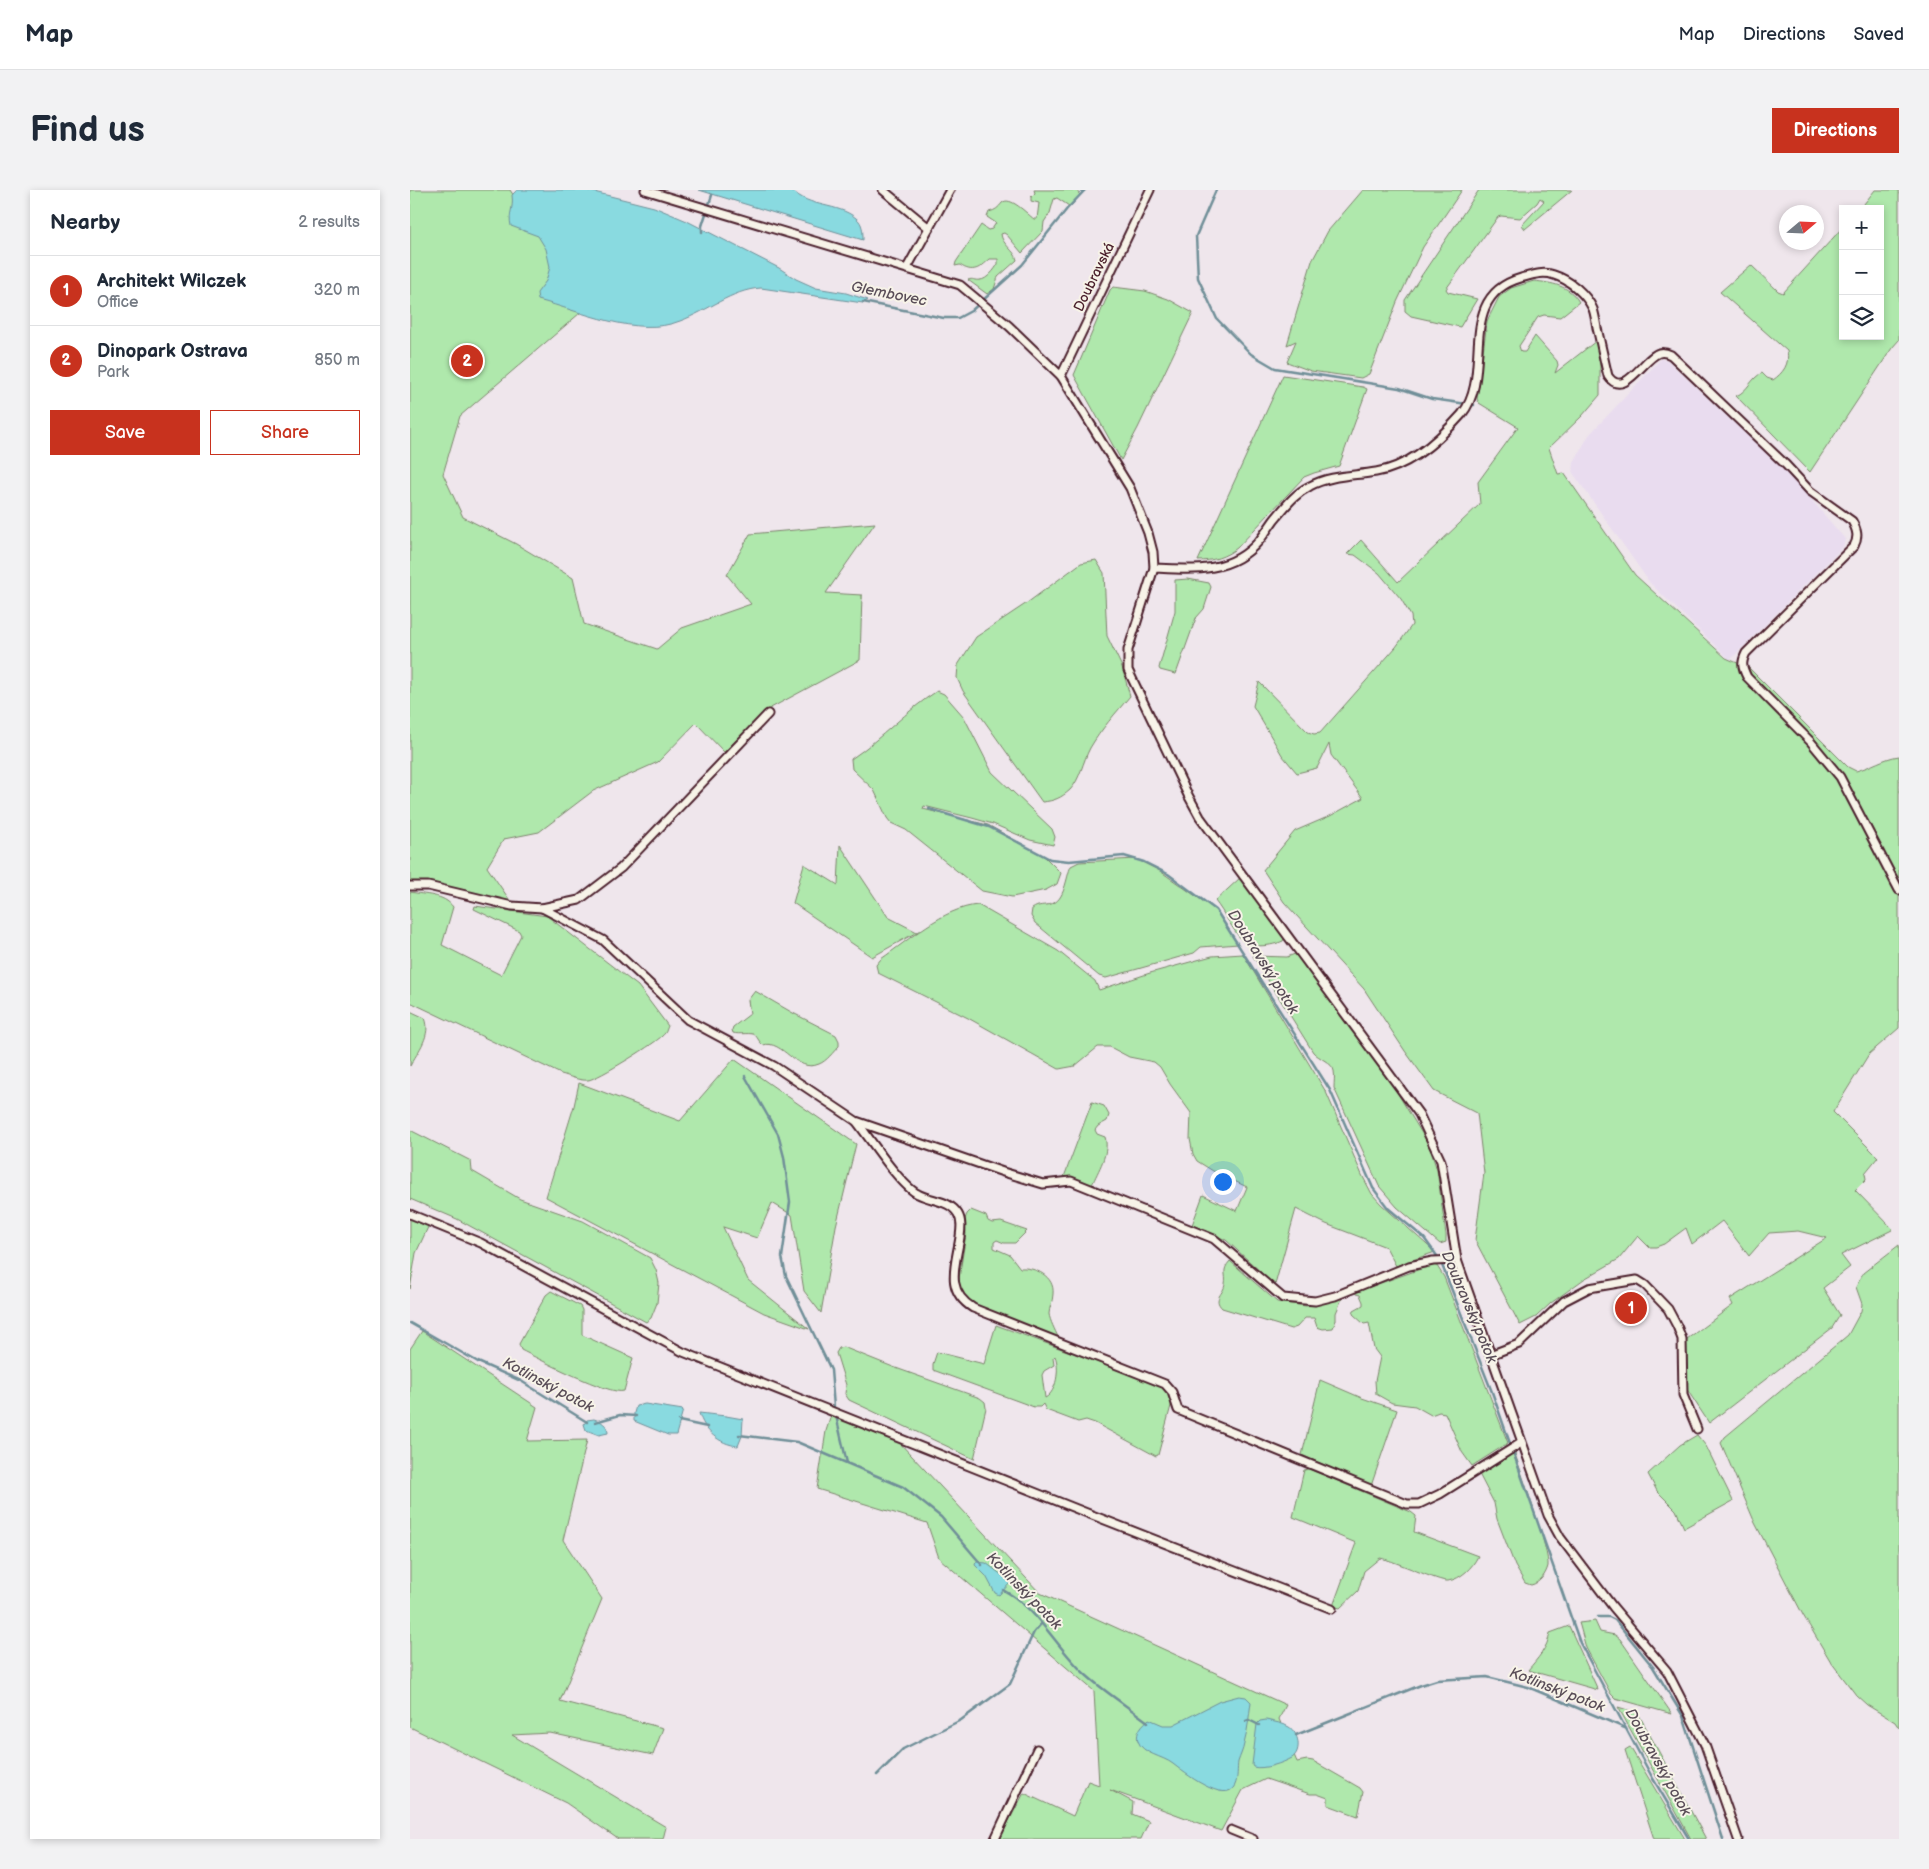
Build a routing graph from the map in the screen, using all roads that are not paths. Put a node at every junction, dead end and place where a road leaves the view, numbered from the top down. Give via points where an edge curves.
1 (646, 190) edge
2 (883, 190) edge
3 (950, 190) edge
4 (1150, 190) edge
5 (929, 228) junction
6 (907, 268) junction
7 (1061, 376) junction
8 (1154, 568) junction
9 (768, 714) dead end
10 (410, 886) edge
11 (1899, 890) edge
12 (542, 908) junction
13 (856, 1121) junction
14 (410, 1214) edge
15 (1457, 1260) junction
16 (1490, 1355) junction
17 (1697, 1429) dead end
18 (1521, 1442) junction
19 (1332, 1609) dead end
20 (1037, 1749) dead end
21 (1231, 1830) dead end
22 (995, 1839) edge
23 (1253, 1839) edge
24 (1738, 1839) edge

1 - 6 street
2 - 5 street
3 - 5 street
4 - 7 street, Doubravská
5 - 6 street
6 - 7 street via 960,285
7 - 8 street via 1130,488 1148,533
8 - 11 street via 1203,569 1238,560 1259,541 1288,503 1310,486 1334,477 1378,472 1398,466 1428,446 1463,412 1470,399 1481,319 1487,301 1499,287 1512,280 1538,273 1562,278 1581,292 1593,310 1611,381 1626,381 1658,353 1671,355 1786,464 1810,491 1852,521 1856,528 1858,534 1854,546 1746,653 1742,668 1840,777
8 - 15 street via 1128,650 1128,670 1200,818 1419,1114 1441,1160
9 - 12 street via 621,868 579,900
10 - 12 street via 428,886 512,906
12 - 13 street via 603,940 688,1020 774,1066
13 - 15 street via 1043,1184 1071,1181 1214,1239 1282,1298 1315,1301 1409,1266
13 - 18 street via 906,1185 918,1194 944,1202 958,1214 962,1228 954,1281 963,1302 1165,1384 1172,1392 1178,1410 1407,1504 1419,1504 1440,1494
14 - 19 street via 481,1243 683,1352
15 - 16 street
16 - 17 street via 1519,1344 1564,1301 1589,1288 1637,1280 1645,1284 1668,1309 1678,1326 1682,1339 1683,1396
16 - 18 street
18 - 24 street via 1548,1515 1560,1536 1613,1607 1667,1671 1705,1745
20 - 22 street
21 - 23 street

